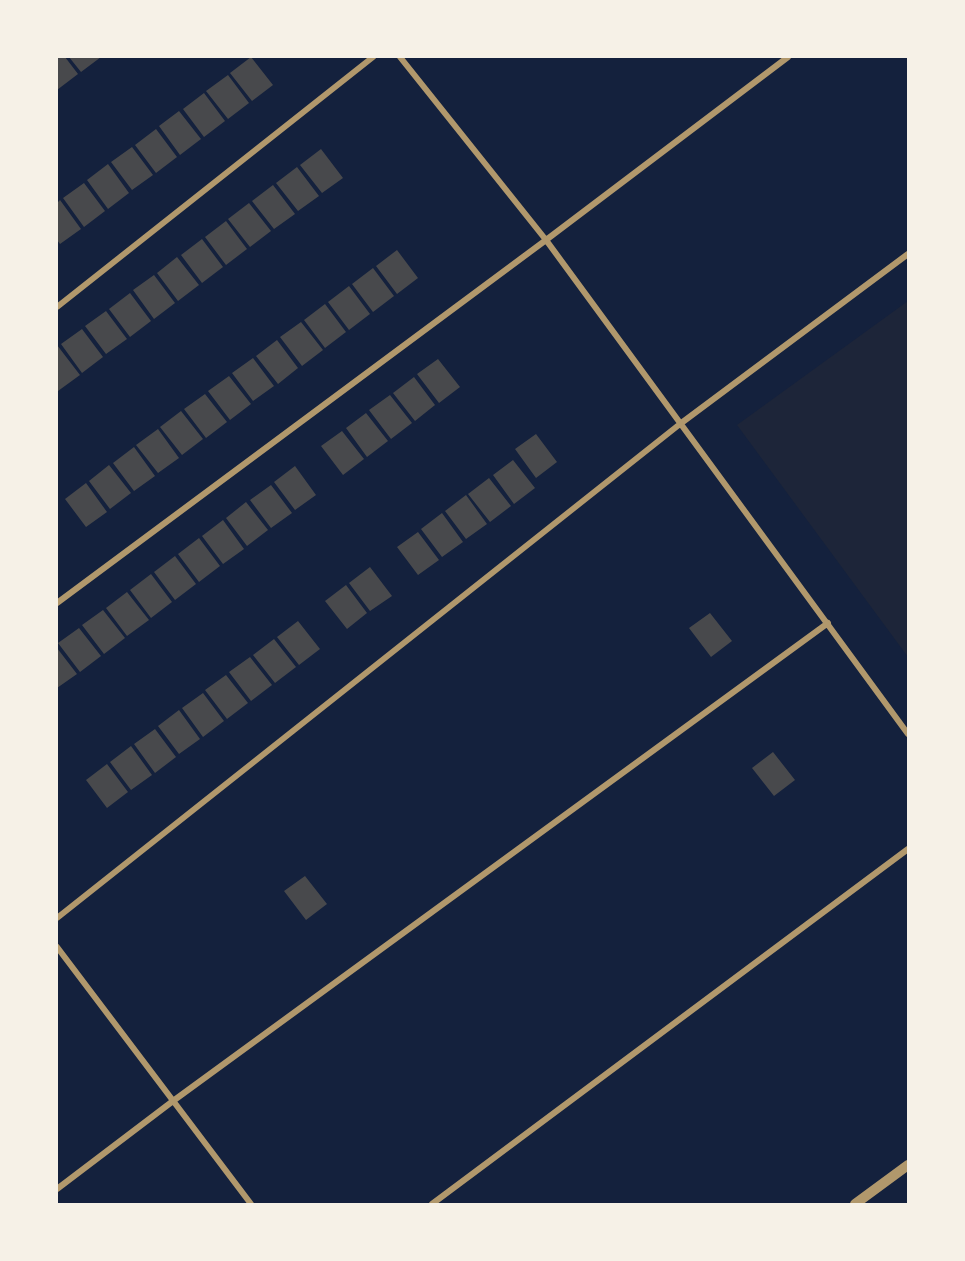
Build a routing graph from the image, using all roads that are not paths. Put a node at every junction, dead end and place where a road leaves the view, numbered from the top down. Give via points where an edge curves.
1 (373, 57) edge
2 (400, 57) edge
3 (788, 57) edge
4 (546, 240) junction
5 (908, 254) edge
6 (57, 307) edge
7 (680, 424) junction
8 (57, 603) edge
9 (828, 623) junction
10 (908, 734) edge
11 (908, 849) edge
12 (57, 918) edge
13 (57, 947) edge
14 (173, 1101) junction
15 (908, 1165) edge
16 (57, 1189) edge
17 (251, 1204) edge
18 (432, 1204) edge
19 (855, 1204) edge

1 - 6 street
2 - 4 street
3 - 4 street
4 - 7 street
4 - 8 street
5 - 7 street
7 - 9 street
7 - 12 street
9 - 10 street
9 - 14 street
11 - 18 street
13 - 14 street
14 - 16 street
14 - 17 street
15 - 19 street

